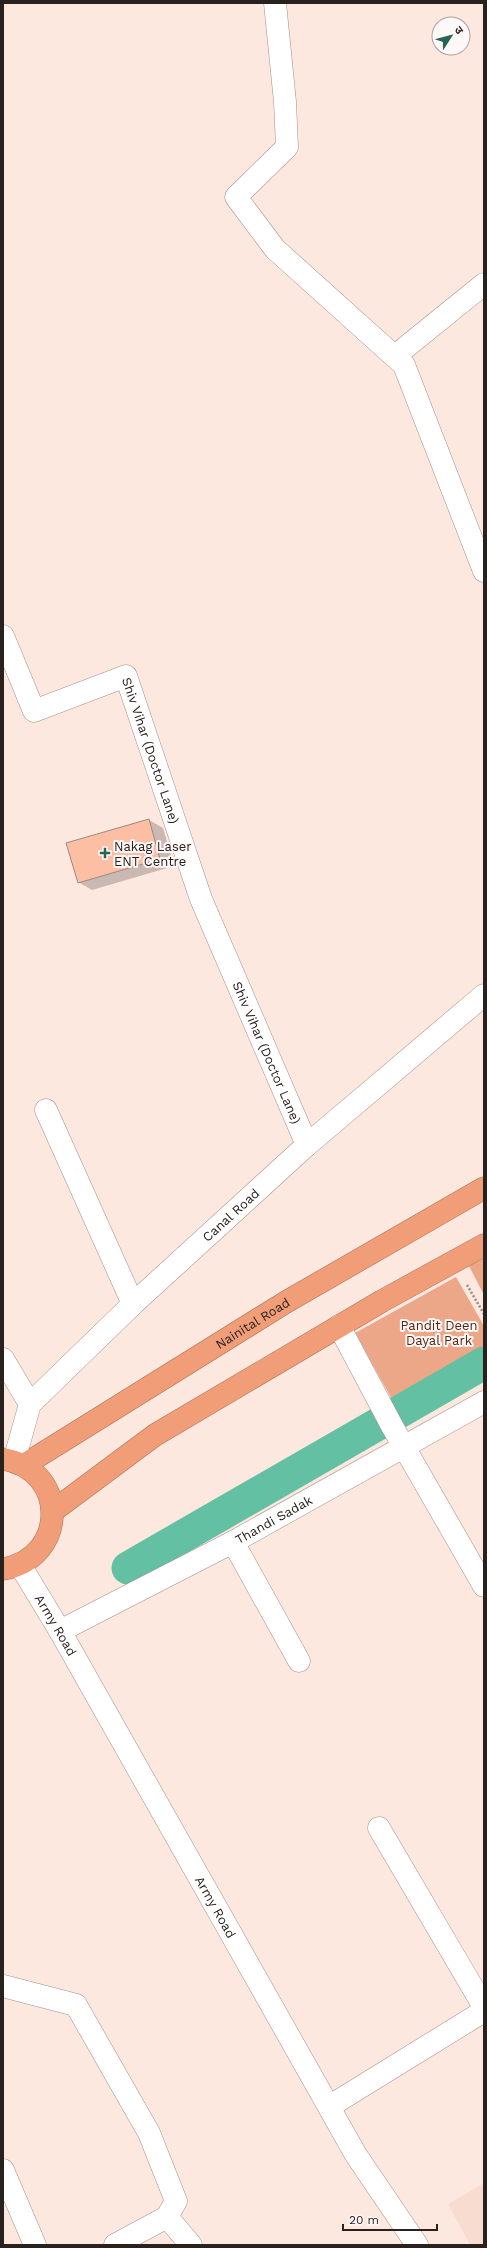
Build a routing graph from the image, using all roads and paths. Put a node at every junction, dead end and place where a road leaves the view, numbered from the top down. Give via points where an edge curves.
1 (275, 3) edge
2 (484, 284) edge
3 (395, 356) junction
4 (484, 571) edge
5 (3, 636) edge
6 (484, 995) edge
7 (46, 1110) dead end
8 (307, 1145) junction
9 (484, 1188) edge
10 (484, 1245) edge
11 (453, 1262) junction
12 (133, 1304) junction
13 (484, 1314) edge
14 (339, 1326) junction
15 (3, 1359) edge
16 (484, 1402) edge
17 (30, 1404) junction
18 (405, 1447) junction
19 (14, 1461) edge
20 (53, 1511) junction
21 (233, 1542) junction
22 (11, 1567) edge
23 (484, 1586) edge
24 (60, 1631) junction
25 (299, 1661) dead end
26 (380, 1828) dead end
27 (3, 1986) edge
28 (484, 2007) edge
29 (484, 2011) edge
30 (330, 2106) junction
31 (3, 2170) edge
32 (167, 2218) junction
33 (35, 2245) edge
34 (115, 2245) edge
35 (191, 2245) edge
36 (417, 2245) edge

1 - 3 street via 287,147 236,197 275,249
2 - 3 street
3 - 4 street via 404,365
5 - 8 street, Shiv Vihar (Doctor Lane) via 34,710 126,676 201,899
6 - 8 street, Canal Road
7 - 12 street
8 - 12 street, Canal Road
9 - 19 highway, Nainital Road
10 - 11 highway
11 - 13 path
11 - 14 highway
12 - 17 street, Canal Road
14 - 18 street
14 - 20 highway via 155,1435
15 - 17 street
16 - 18 street, Thandi Sadak
17 - 19 street, Canal Road
18 - 21 street, Thandi Sadak
18 - 23 street
19 - 20 highway via 41,1480 49,1494
20 - 22 highway via 51,1528 45,1543 34,1556
21 - 24 street, Thandi Sadak
21 - 25 street
22 - 24 street, Army Road
24 - 30 street, Army Road
26 - 28 street
27 - 32 street via 76,2005 149,2133 176,2201
29 - 30 street
30 - 36 street, Army Road via 356,2155
31 - 33 street
32 - 34 street
32 - 35 street

